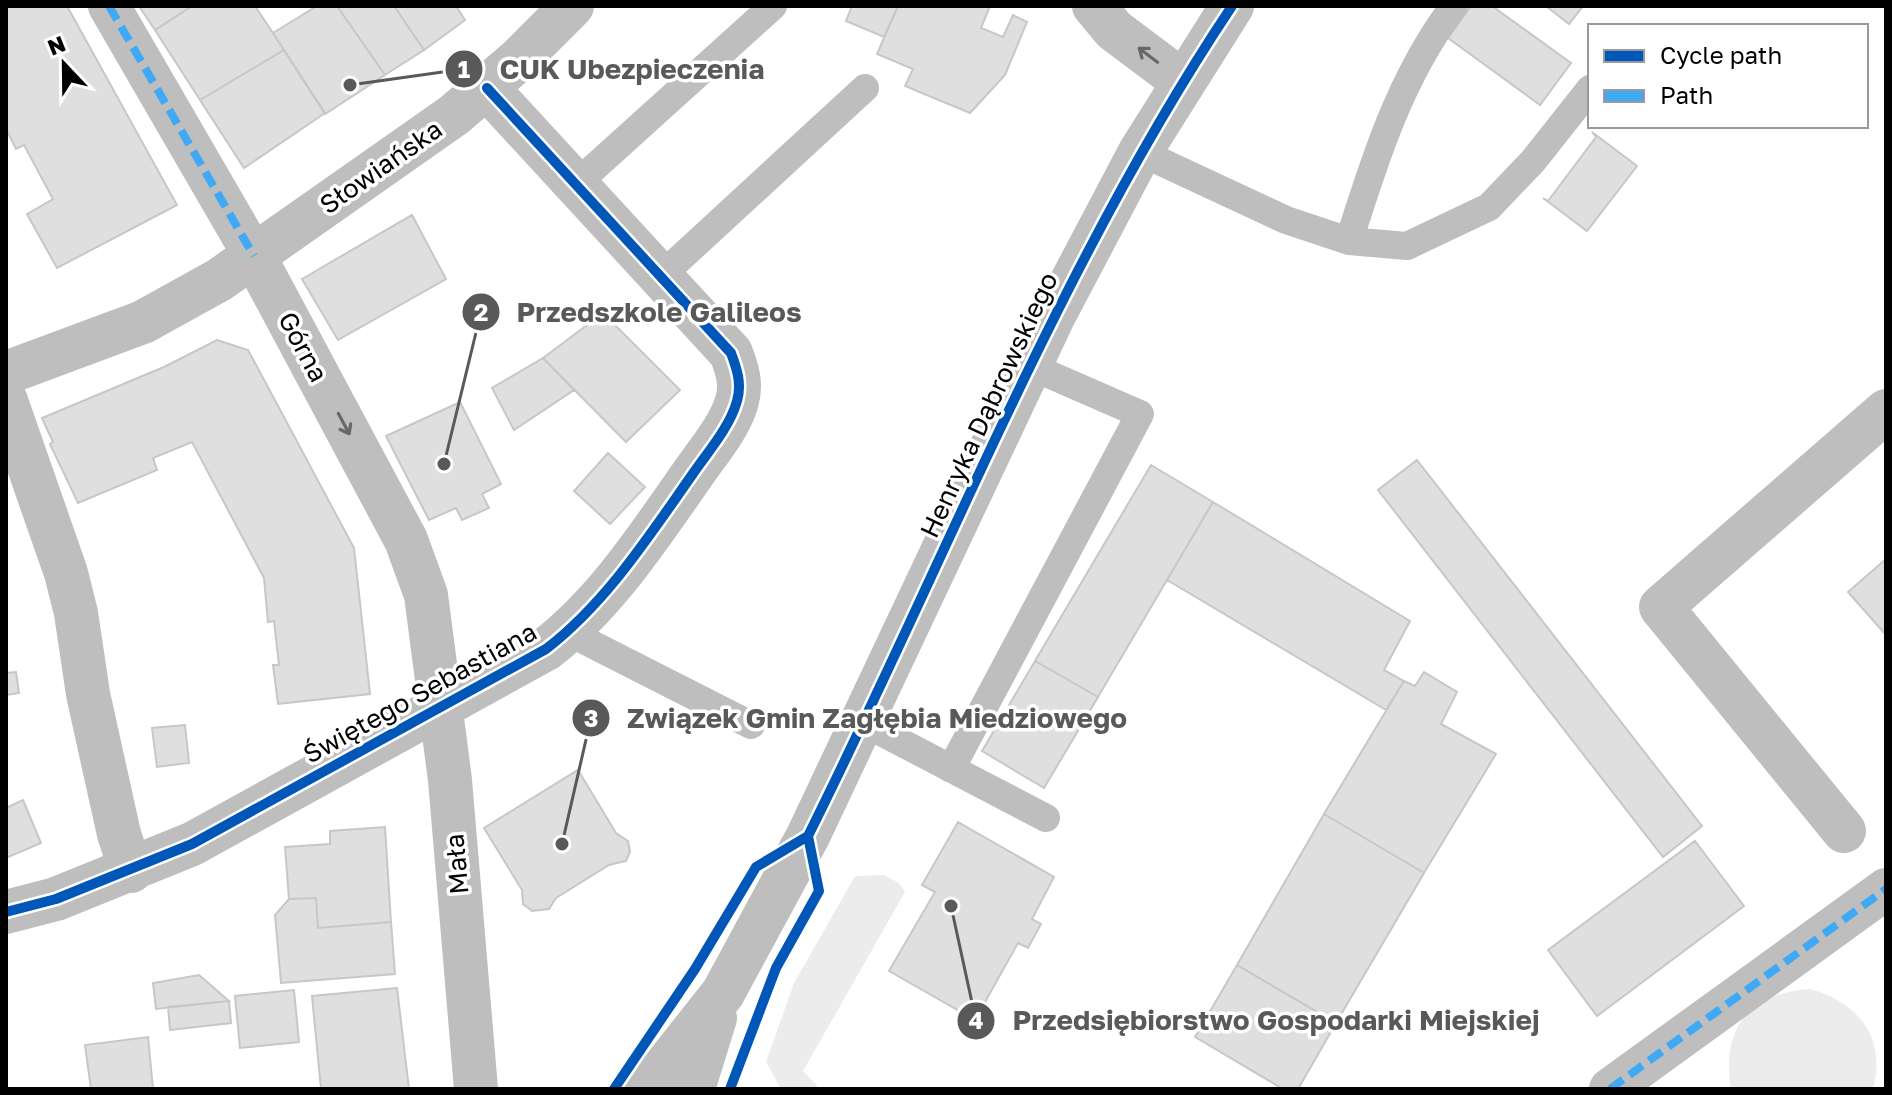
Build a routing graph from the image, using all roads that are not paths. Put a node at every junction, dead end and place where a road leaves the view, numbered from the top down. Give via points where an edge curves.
1 (109, 6) edge
2 (572, 6) edge
3 (773, 6) edge
4 (1094, 6) edge
5 (1232, 6) edge
6 (1454, 6) edge
7 (1182, 81) junction
8 (487, 88) junction
9 (865, 88) dead end
10 (1588, 92) edge
11 (1140, 152) junction
12 (576, 184) junction
13 (1349, 241) junction
14 (254, 256) junction
15 (662, 275) junction
16 (1030, 366) junction
17 (6, 373) edge
18 (6, 401) edge
19 (1886, 411) edge
20 (568, 632) junction
21 (441, 709) junction
22 (864, 723) junction
23 (751, 725) dead end
24 (951, 769) junction
25 (1046, 818) dead end
26 (1844, 831) dead end
27 (131, 871) junction
28 (1886, 889) edge
29 (6, 912) edge
30 (723, 993) junction
31 (471, 1019) junction
32 (476, 1089) edge
33 (507, 1089) edge
34 (647, 1089) edge
35 (693, 1089) edge
36 (1610, 1089) edge

1 - 14 street, Górna
2 - 8 street, Słowiańska
3 - 12 lane
7 -> 4 street via 1114,30
5 - 7 street, Henryka Dąbrowskiego
6 - 13 lane via 1426,44 1398,100
7 - 11 street, Henryka Dąbrowskiego
8 - 12 street, Świętego Sebastiana
8 - 14 street, Słowiańska
9 - 15 lane
10 - 13 lane via 1489,207 1407,246
11 - 13 lane via 1286,220
11 - 16 street, Henryka Dąbrowskiego
12 - 15 street, Świętego Sebastiana
14 - 17 street, Słowiańska via 143,322
14 -> 21 street, Górna via 420,573 431,617
15 - 20 street, Świętego Sebastiana via 731,353 739,376 737,402 716,441 650,533
16 - 22 street, Henryka Dąbrowskiego
16 - 24 lane via 1140,414
18 - 27 street via 66,573 88,694
19 - 26 street via 1661,607
20 - 21 street, Świętego Sebastiana via 511,672
20 - 23 lane
21 - 27 street, Świętego Sebastiana via 192,844
21 - 31 street, Mała
22 - 24 lane
22 - 30 street, Henryka Dąbrowskiego
24 - 25 lane
27 - 29 street, Świętego Sebastiana
28 - 36 street
30 - 34 street, Henryka Dąbrowskiego
30 - 35 street, Henryka Dąbrowskiego
31 - 32 street, Mała
31 - 33 street, Mała

